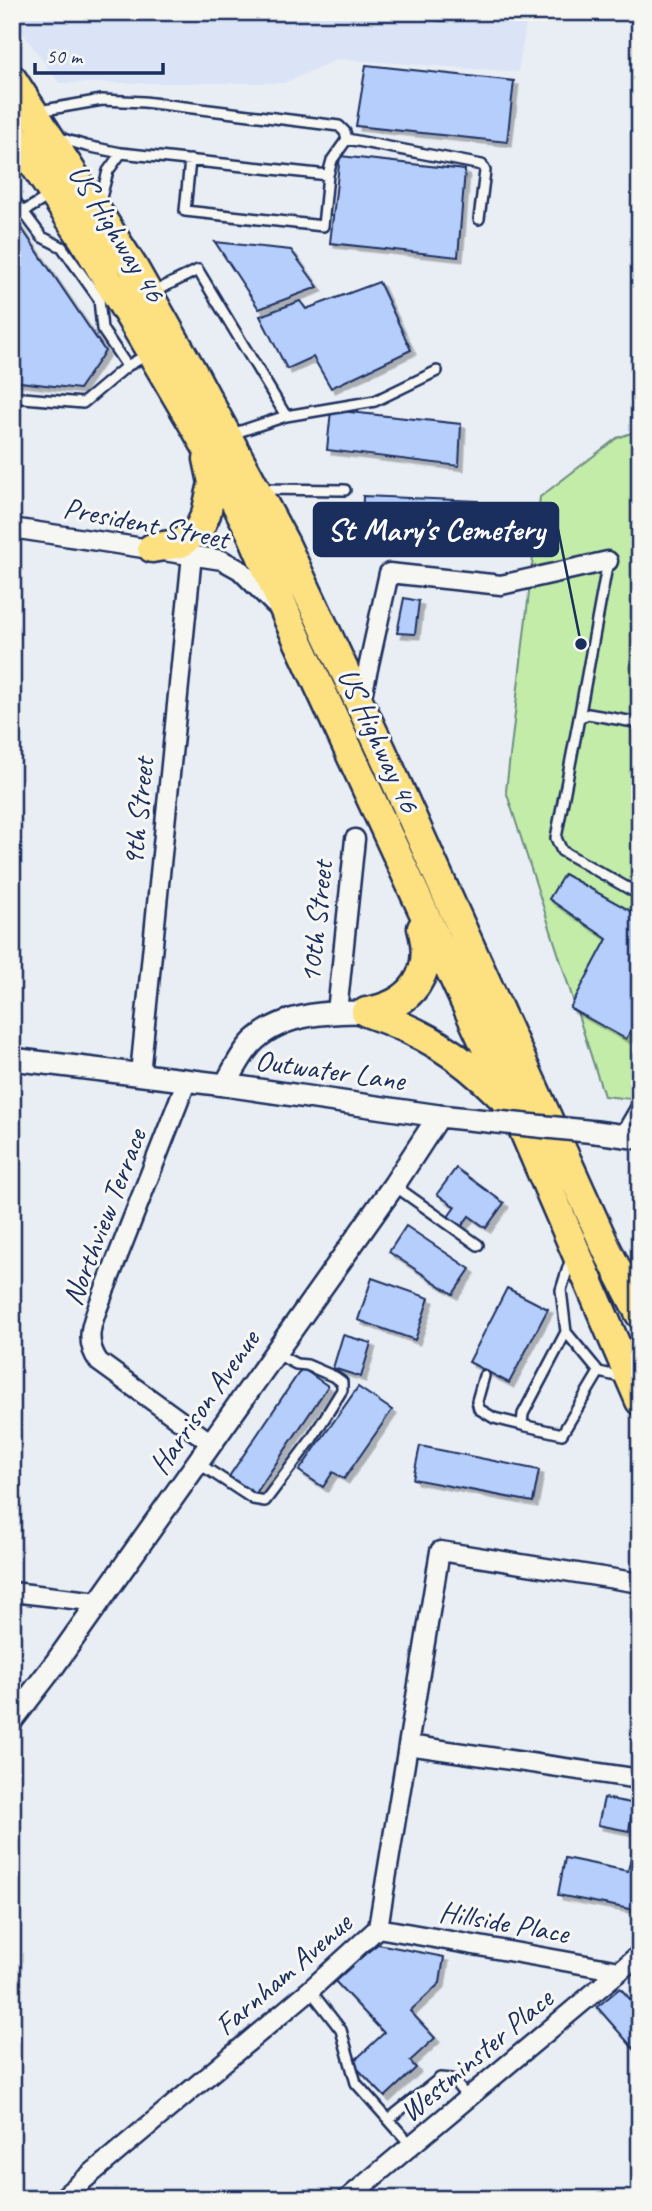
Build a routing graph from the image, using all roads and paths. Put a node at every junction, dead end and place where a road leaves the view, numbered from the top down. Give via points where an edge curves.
1 (419, 12) edge
2 (450, 12) edge
3 (12, 79) edge
4 (41, 124) junction
5 (12, 131) edge
6 (347, 139) junction
7 (121, 153) junction
8 (190, 160) junction
9 (328, 175) junction
10 (53, 193) junction
11 (12, 197) edge
12 (98, 211) junction
13 (23, 212) junction
14 (479, 219) dead end
15 (80, 254) junction
16 (148, 294) junction
17 (139, 359) junction
18 (438, 371) dead end
19 (12, 397) edge
20 (286, 416) junction
21 (216, 441) junction
22 (256, 489) junction
23 (345, 490) dead end
24 (12, 528) edge
25 (152, 548) junction
26 (192, 555) junction
27 (608, 561) joint
28 (289, 623) junction
29 (360, 705) junction
30 (579, 718) junction
31 (640, 723) edge
32 (355, 839) dead end
33 (412, 892) junction
34 (640, 895) edge
35 (337, 1012) junction
36 (366, 1012) junction
37 (12, 1059) edge
38 (140, 1074) junction
39 (187, 1080) junction
40 (225, 1085) junction
41 (640, 1100) edge
42 (505, 1115) junction
43 (439, 1116) junction
44 (630, 1137) edge
45 (394, 1185) junction
46 (478, 1245) dead end
47 (575, 1250) junction
48 (607, 1250) junction
49 (640, 1292) edge
50 (640, 1314) edge
51 (566, 1332) junction
52 (275, 1353) junction
53 (599, 1371) junction
54 (484, 1376) dead end
55 (635, 1390) edge
56 (522, 1425) junction
57 (211, 1443) junction
58 (198, 1463) junction
59 (640, 1583) edge
60 (12, 1592) edge
61 (99, 1602) junction
62 (12, 1720) edge
63 (408, 1745) junction
64 (640, 1779) edge
65 (378, 1928) junction
66 (640, 1954) edge
67 (621, 1971) junction
68 (310, 1990) junction
69 (468, 2098) junction
70 (388, 2119) junction
71 (411, 2145) junction
72 (61, 2199) edge
73 (347, 2199) edge

1 - 2 lane
3 - 4 highway, US Highway 46
4 - 6 lane via 102,100 144,102 339,126
4 - 7 lane via 86,146
4 - 12 highway, US Highway 46
5 - 10 highway, US Highway 46
6 - 9 lane
6 - 14 lane via 482,165
7 - 8 lane
7 - 12 lane via 108,171
8 - 9 lane
8 - 9 lane via 185,211 309,225 323,226
10 - 13 lane
10 - 15 highway, US Highway 46
11 - 13 lane
12 - 16 highway, US Highway 46
13 - 15 lane via 42,237
15 - 17 highway, US Highway 46
16 - 20 lane via 198,270
16 - 21 highway, US Highway 46
17 - 19 lane via 83,403
17 - 21 highway, US Highway 46
18 - 20 lane via 375,401
20 - 21 lane
21 - 22 highway, US Highway 46
21 - 25 highway via 213,483 199,529 181,543
21 - 28 highway, US Highway 46
22 - 23 lane
22 - 29 highway, US Highway 46
24 - 25 street, President Street
25 - 26 street, President Street
26 - 28 street, President Street via 222,560 240,570
26 - 38 street, 9th Street
27 - 29 street via 500,585 389,573
27 - 30 lane
28 - 33 highway, US Highway 46
29 - 48 highway, US Highway 46
30 - 31 lane via 588,714
30 - 34 lane via 556,838 562,851
32 - 35 street, 10th Street
33 - 36 highway via 426,943 421,978 400,1002
33 - 42 highway, US Highway 46
35 - 36 street, 10th Street
35 - 40 street, 10th Street via 284,1020 255,1040
36 - 42 highway via 442,1045 472,1067
37 - 38 street, Outwater Lane
38 - 39 street, Outwater Lane
39 - 40 street, Outwater Lane
39 - 57 street, Northview Terrace via 103,1294 89,1342 99,1362
40 - 43 street, Outwater Lane
41 - 44 lane
42 - 43 street, Outwater Lane
42 - 44 street, Outwater Lane, bridge
42 - 47 highway, US Highway 46
43 - 45 street, Harrison Avenue
45 - 46 lane
45 - 52 street, Harrison Avenue
47 - 51 lane via 561,1284
47 - 55 highway, US Highway 46
48 - 49 highway via 629,1285
48 - 50 highway, US Highway 46
51 - 53 lane
51 - 56 lane via 523,1414
52 - 57 street, Harrison Avenue
52 - 58 lane via 342,1382 342,1390 311,1440 265,1501 253,1499
53 - 55 lane
53 - 56 lane via 562,1434
54 - 56 lane via 479,1409
57 - 58 street, Harrison Avenue
58 - 61 street, Harrison Avenue
59 - 63 street, Farnham Avenue via 440,1551
60 - 61 street
61 - 62 street, Harrison Avenue
63 - 64 street
63 - 65 street, Farnham Avenue
65 - 67 street, Hillside Place
65 - 68 street, Farnham Avenue
66 - 67 street, Westminster Place
67 - 69 street, Westminster Place
68 - 70 lane via 341,2030 356,2083
68 - 72 street, Farnham Avenue
69 - 70 lane via 452,2078 440,2078
69 - 71 street, Westminster Place
70 - 71 lane
71 - 73 street, Westminster Place

